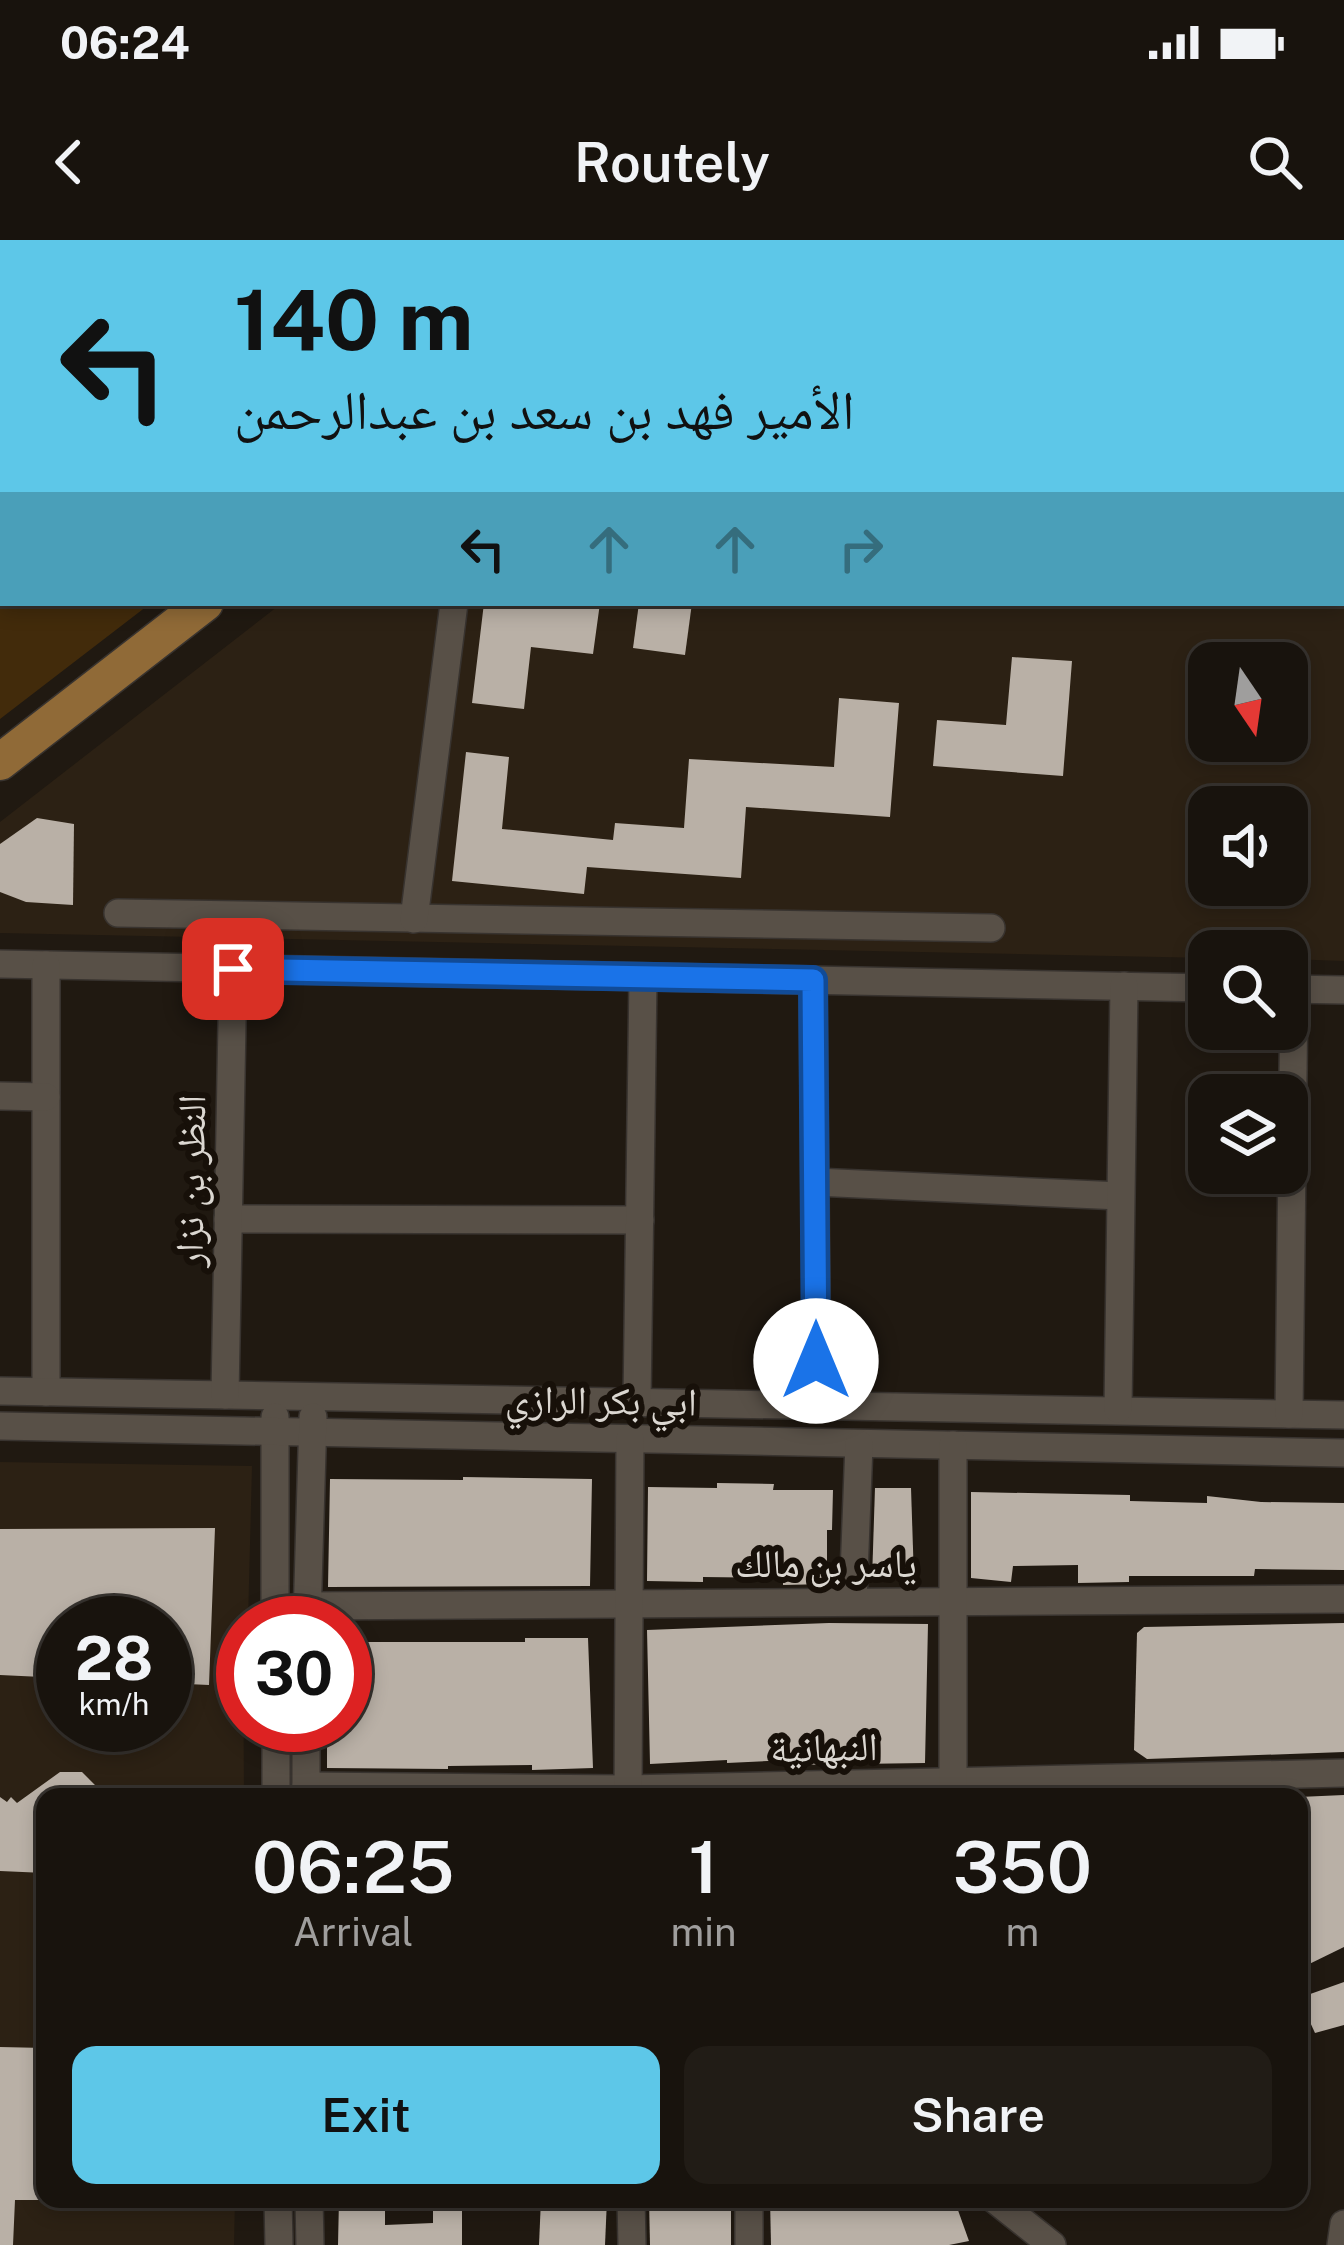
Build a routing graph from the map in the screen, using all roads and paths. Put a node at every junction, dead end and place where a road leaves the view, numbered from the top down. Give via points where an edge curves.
1 (201, 606) edge
2 (454, 606) edge
3 (0, 761) edge
4 (118, 913) dead end
5 (414, 919) junction
6 (991, 928) dead end
7 (0, 964) edge
8 (46, 965) junction
9 (233, 969) junction
10 (643, 977) junction
11 (813, 980) junction
12 (1124, 986) junction
13 (1188, 988) edge
14 (1308, 989) edge
15 (1344, 990) edge
16 (1290, 1050) edge
17 (0, 1096) edge
18 (46, 1097) junction
19 (815, 1182) junction
20 (1120, 1196) junction
21 (228, 1220) junction
22 (640, 1220) junction
23 (0, 1391) edge
24 (46, 1392) junction
25 (225, 1395) junction
26 (275, 1396) junction
27 (314, 1397) junction
28 (637, 1402) junction
29 (817, 1406) junction
30 (1118, 1409) junction
31 (1289, 1414) junction
32 (1344, 1415) edge
33 (0, 1426) edge
34 (274, 1432) junction
35 (313, 1433) junction
36 (630, 1439) junction
37 (859, 1444) junction
38 (953, 1445) junction
39 (1344, 1453) edge
40 (275, 1596) edge
41 (308, 1596) edge
42 (1344, 1599) edge
43 (853, 1601) junction
44 (955, 1601) junction
45 (631, 1603) junction
46 (372, 1612) edge
47 (276, 1752) edge
48 (306, 1752) edge
49 (1344, 1773) edge
50 (276, 1788) edge
51 (306, 1788) edge
52 (628, 1788) edge
53 (953, 1788) edge
54 (999, 1788) edge
55 (278, 2208) edge
56 (279, 2208) edge
57 (309, 2208) edge
58 (310, 2208) edge
59 (631, 2208) edge
60 (749, 2208) edge
61 (999, 2208) edge
62 (1344, 2224) edge
63 (1013, 2235) edge
64 (1050, 2244) edge
65 (279, 2245) edge
66 (310, 2245) edge
67 (632, 2245) edge
68 (749, 2245) edge
69 (1341, 2245) edge

1 - 3 main road
2 - 5 street
4 - 5 street
5 - 6 street
7 - 8 street
8 - 9 street
8 - 18 street
9 - 10 street
9 - 21 street, النظر بن نزار
10 - 11 street
10 - 22 street
11 - 12 street
11 - 19 street
12 - 13 street
12 - 20 street
14 - 15 street
16 - 31 street
17 - 18 street
18 - 24 street
19 - 20 street
19 - 29 street
20 - 30 street
21 - 22 street
21 - 25 street, النظر بن نزار
22 - 28 street
23 - 24 street, ابي بكر الرازي
24 - 25 street, ابي بكر الرازي
25 - 26 street, ابي بكر الرازي
26 - 27 street, ابي بكر الرازي
26 - 34 street
27 - 28 street, ابي بكر الرازي
27 - 35 street
28 - 29 street, ابي بكر الرازي
29 - 30 street, ابي بكر الرازي
30 - 31 street, ابي بكر الرازي
31 - 32 street, ابي بكر الرازي
33 - 34 street, ابي بكر الرازي
34 - 35 street, ابي بكر الرازي
34 - 40 street
35 - 36 street, ابي بكر الرازي
35 - 41 street
36 - 37 street, ابي بكر الرازي
36 - 45 street
37 - 38 street, ابي بكر الرازي
37 - 43 street
38 - 39 street, ابي بكر الرازي
38 - 44 street
42 - 44 street, ياسر بن مالك
43 - 44 street, ياسر بن مالك
43 - 45 street, ياسر بن مالك
44 - 53 street
45 - 46 street, ياسر بن مالك
45 - 52 street
47 - 50 street
48 - 51 street
49 - 54 street, النبهانية
55 - 65 street
56 - 57 street via 294,2222
58 - 66 street
59 - 67 street
60 - 68 street
61 - 63 street
62 - 69 street
63 - 64 street

